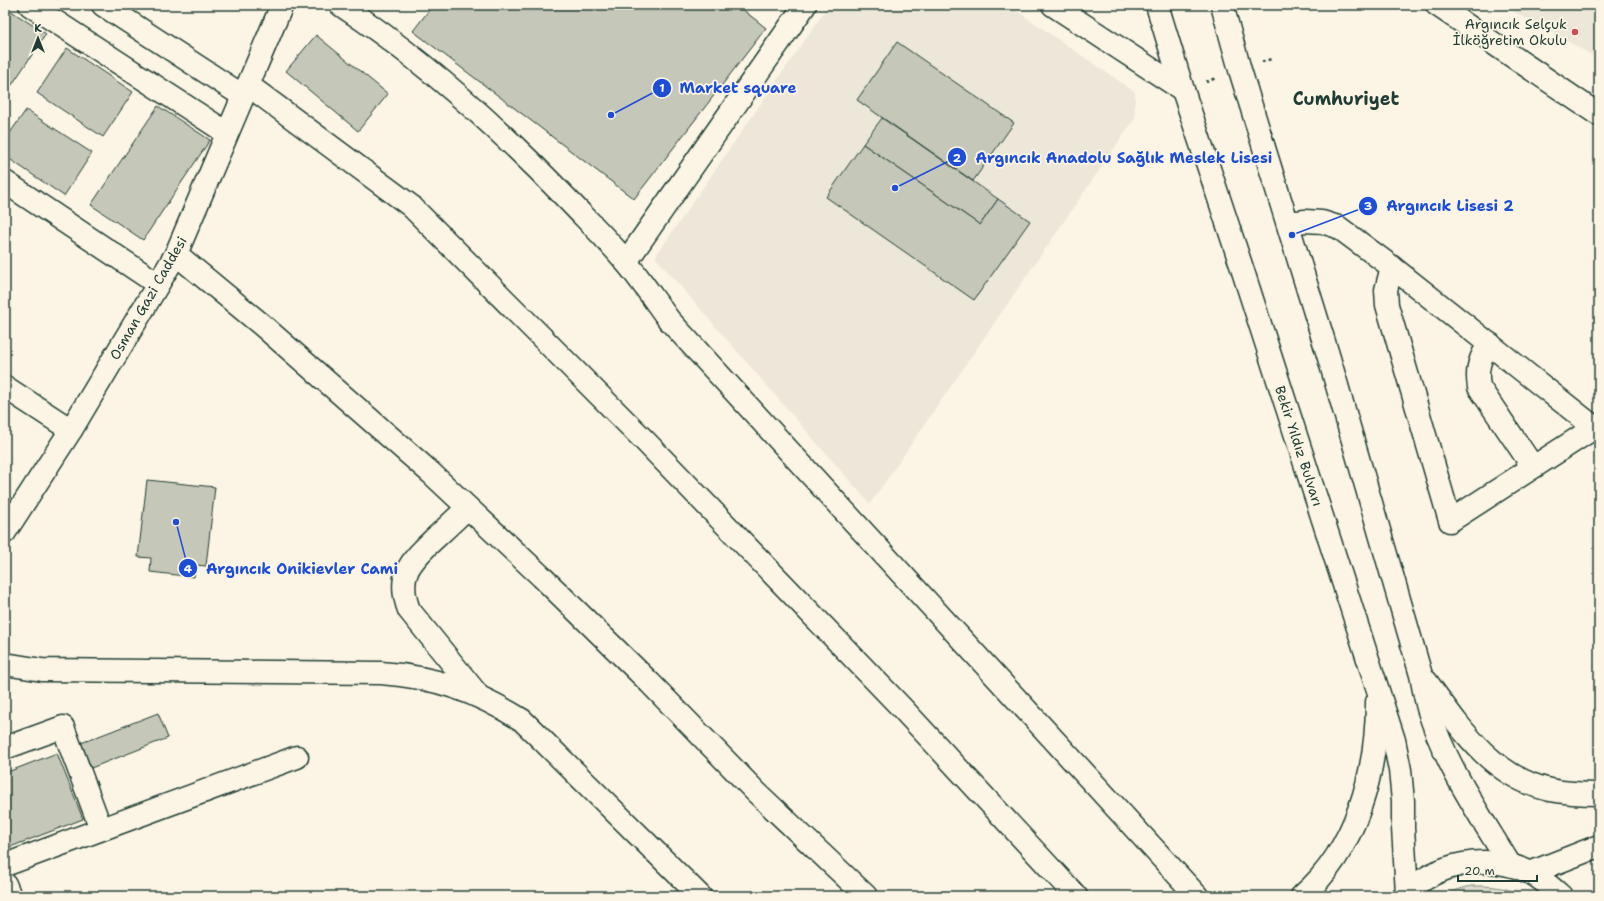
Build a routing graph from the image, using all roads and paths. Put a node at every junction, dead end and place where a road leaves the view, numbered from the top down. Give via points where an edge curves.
1 (30, 5) edge
2 (103, 5) edge
3 (282, 5) edge
4 (341, 5) edge
5 (804, 5) edge
6 (1053, 5) edge
7 (1157, 5) edge
8 (1222, 5) edge
9 (1437, 5) edge
10 (1270, 59) dead end
11 (1240, 70) junction
12 (1183, 90) junction
13 (245, 91) junction
14 (1599, 115) edge
15 (227, 133) junction
16 (5, 182) edge
17 (1288, 223) junction
18 (176, 254) junction
19 (626, 262) junction
20 (1392, 267) junction
21 (158, 284) junction
22 (1490, 344) junction
23 (5, 387) edge
24 (1597, 429) edge
25 (71, 430) junction
26 (1533, 467) junction
27 (467, 508) junction
28 (5, 532) edge
29 (5, 664) edge
30 (1421, 675) junction
31 (1377, 687) junction
32 (478, 695) junction
33 (5, 748) edge
34 (297, 756) dead end
35 (1599, 794) edge
36 (101, 829) junction
37 (1599, 846) edge
38 (5, 865) edge
39 (1520, 869) junction
40 (5, 884) edge
41 (1406, 895) edge
42 (10, 896) edge
43 (700, 896) edge
44 (866, 896) edge
45 (1076, 896) edge
46 (1197, 896) edge
47 (1302, 896) edge
48 (1561, 896) edge

1 - 15 main road
2 - 13 main road
3 - 13 main road, Osman Gazi Caddesi
4 - 19 main road via 446,84 492,125 537,167
5 - 19 main road
6 - 12 main road
7 - 12 main road, Bekir Yıldız Bulvarı
8 - 11 main road
9 - 14 main road
10 - 11 path
11 - 12 path
11 - 17 main road
12 - 31 main road, Bekir Yıldız Bulvarı
13 - 15 main road, Osman Gazi Caddesi
13 - 45 main road via 411,206 640,436 901,707
15 - 18 main road, Osman Gazi Caddesi
16 - 21 main road
17 - 20 main road via 1322,222 1338,227
17 - 30 main road via 1330,358
18 - 21 main road, Osman Gazi Caddesi
18 - 27 main road via 347,399
19 - 46 main road via 669,320
20 - 22 main road
20 - 26 main road via 1386,290 1387,305 1450,521
21 - 25 main road, Osman Gazi Caddesi
22 - 24 main road
22 - 26 main road via 1480,359 1477,377 1479,387
23 - 25 main road
24 - 26 main road
25 - 28 main road, Osman Gazi Caddesi
27 - 32 main road via 414,558 406,575 404,598 409,610
27 - 44 main road via 645,677 756,792
29 - 32 main road via 42,670 387,674 430,680
30 - 35 main road via 1476,746 1508,772 1549,790
30 - 39 main road via 1428,707 1450,763
31 - 41 main road, Bekir Yıldız Bulvarı via 1394,740 1400,770
31 - 47 main road via 1374,743 1356,820 1338,855
32 - 43 main road via 522,720
33 - 36 main road via 63,727
34 - 36 main road
36 - 38 main road
37 - 39 main road
39 - 41 main road via 1489,862 1468,863 1429,876
39 - 48 main road via 1548,884
40 - 42 main road

